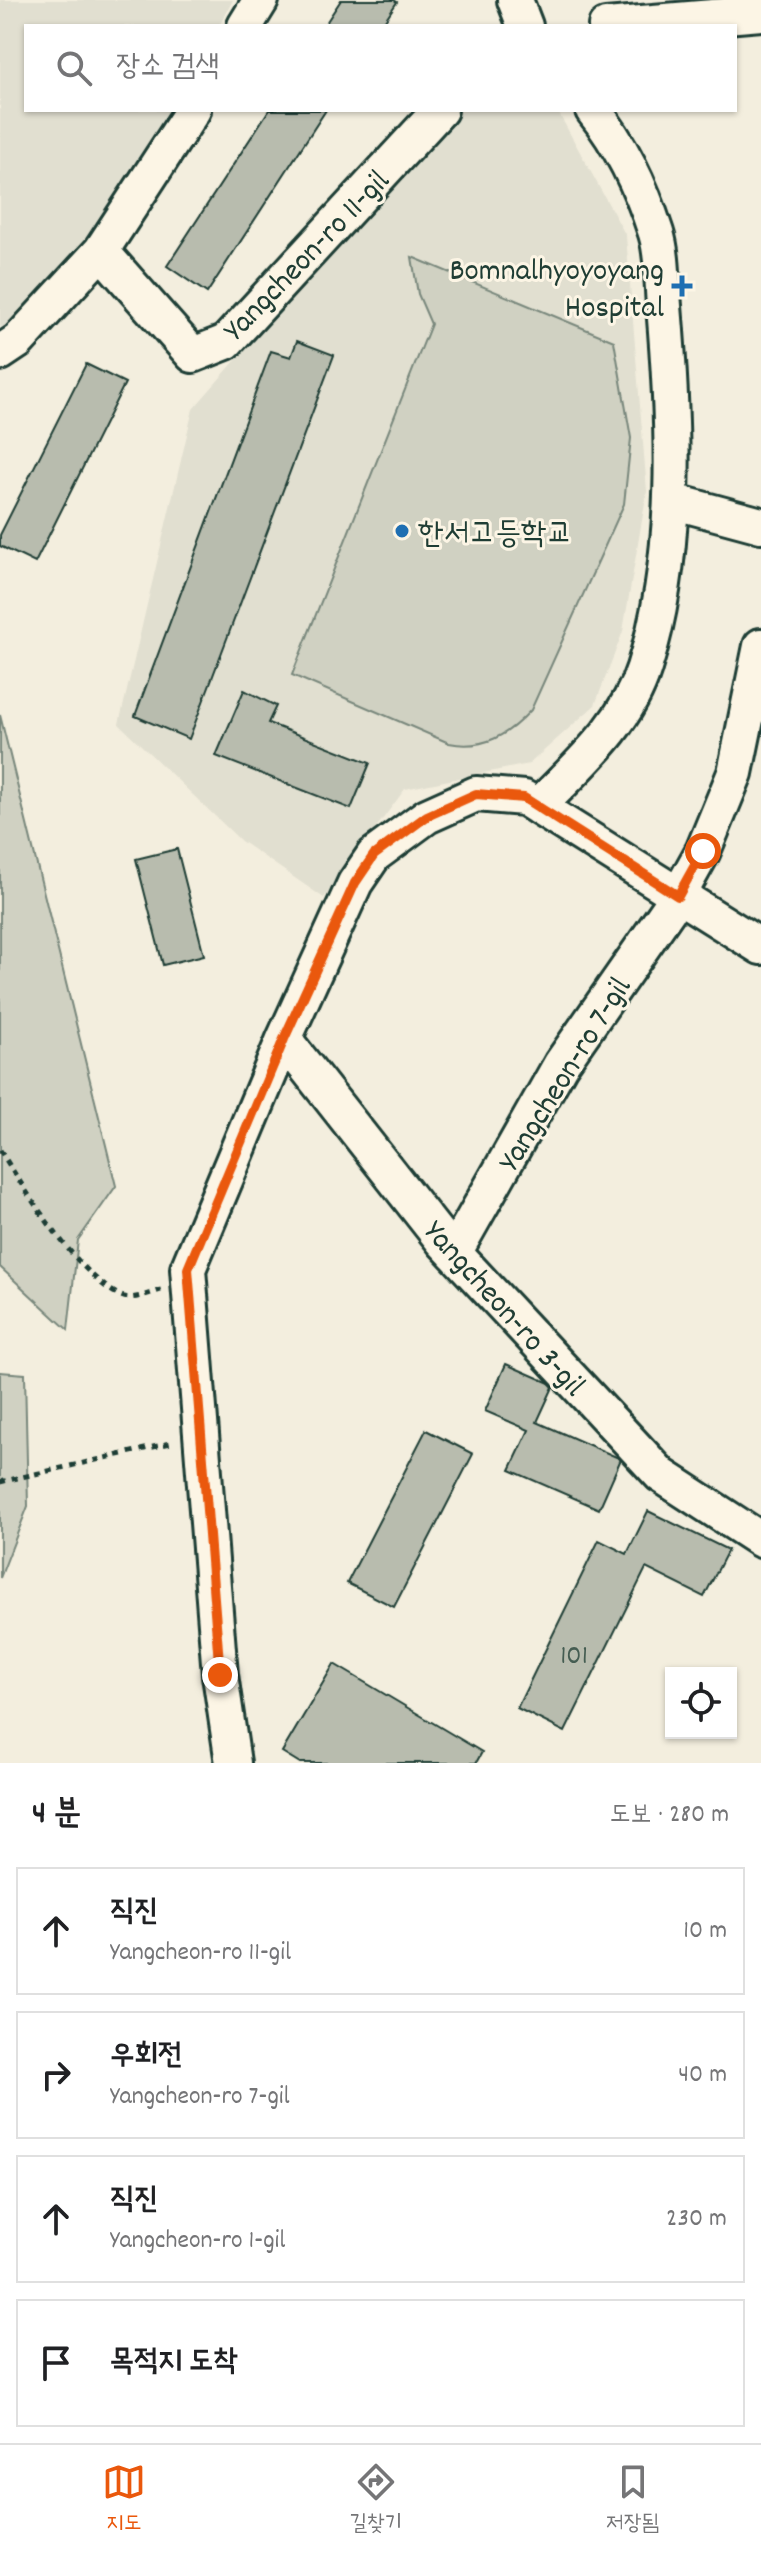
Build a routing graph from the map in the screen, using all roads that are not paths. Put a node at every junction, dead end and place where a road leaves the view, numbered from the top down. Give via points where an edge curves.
1 (261, 0) edge
2 (515, 0) edge
3 (761, 13) edge
4 (246, 24) edge
5 (524, 24) edge
6 (630, 24) edge
7 (192, 112) edge
8 (438, 112) edge
9 (595, 112) edge
10 (101, 251) junction
11 (0, 353) edge
12 (672, 501) junction
13 (761, 525) edge
14 (761, 646) edge
15 (538, 807) junction
16 (678, 896) junction
17 (761, 947) edge
18 (284, 1039) junction
19 (454, 1253) junction
20 (761, 1540) edge
21 (233, 1763) edge

1 - 4 street
2 - 5 street
3 - 6 street
7 - 10 street
8 - 10 street, Yangcheon-ro 11-gil via 226,342 193,355
9 - 12 street via 618,141 657,236
10 - 11 street via 18,341
12 - 13 street
12 - 15 street via 643,670 615,727
14 - 16 street via 735,773
15 - 16 street
15 - 18 street via 524,798 476,794 427,816 374,855 355,883
16 - 17 street
16 - 19 street, Yangcheon-ro 7-gil via 561,1064
18 - 19 street, Yangcheon-ro 3-gil
18 - 21 street via 188,1269 220,1675
19 - 20 street, Yangcheon-ro 3-gil via 661,1475

